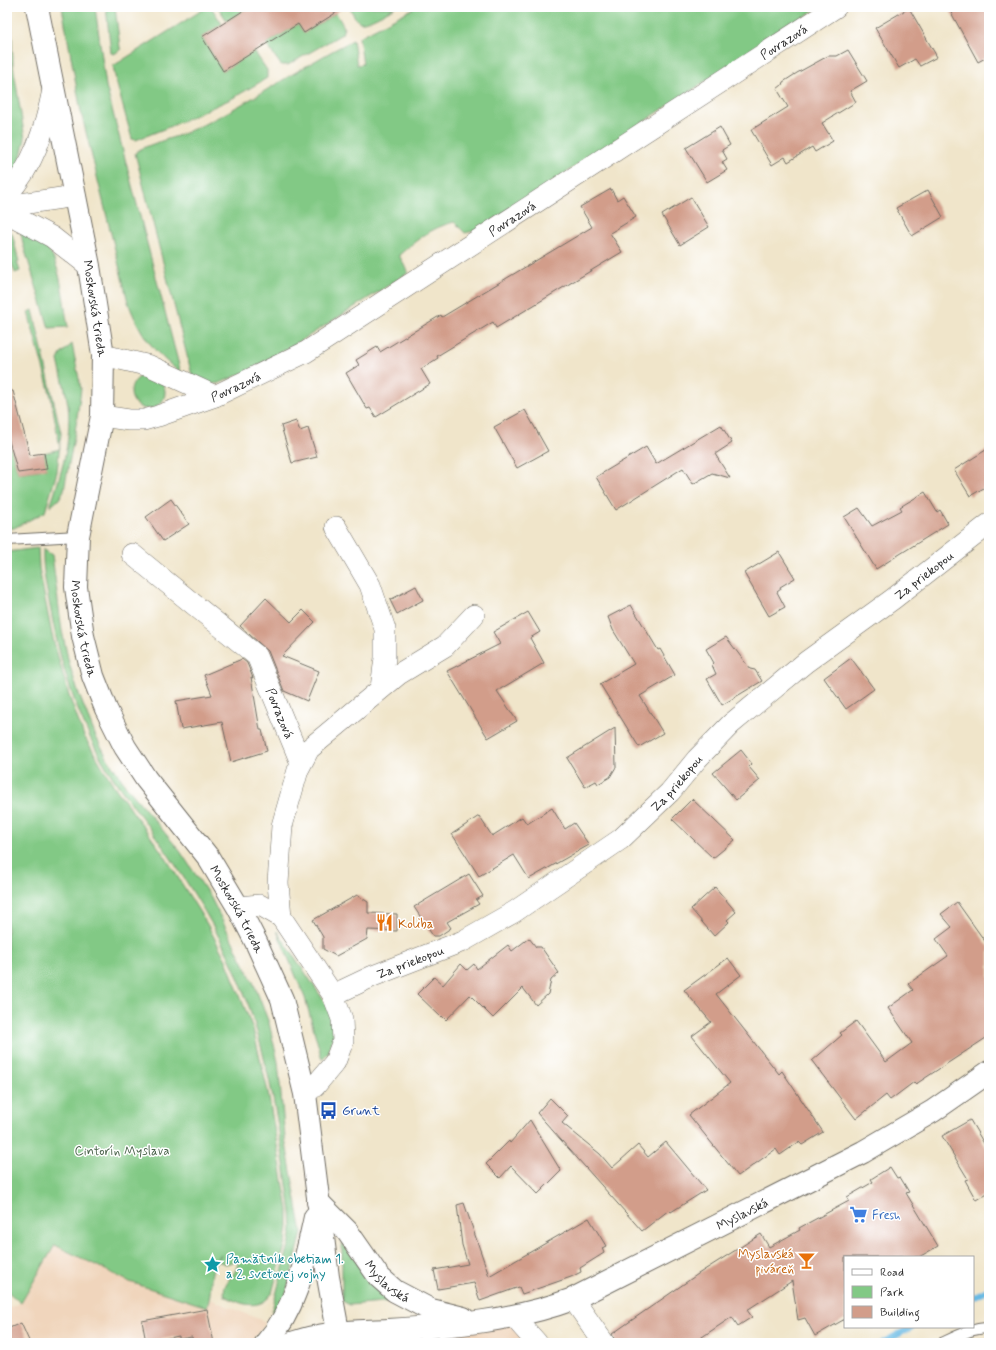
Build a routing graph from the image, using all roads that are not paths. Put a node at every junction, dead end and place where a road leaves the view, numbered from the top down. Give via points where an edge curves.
1 (37, 7) edge
2 (836, 7) edge
3 (53, 90) junction
4 (7, 195) edge
5 (75, 196) junction
6 (7, 206) edge
7 (7, 213) edge
8 (88, 266) junction
9 (103, 355) junction
10 (214, 396) junction
11 (102, 416) junction
12 (989, 524) edge
13 (336, 527) dead end
14 (78, 536) junction
15 (7, 540) edge
16 (132, 554) dead end
17 (474, 615) dead end
18 (381, 688) junction
19 (301, 764) junction
20 (238, 907) junction
21 (281, 917) junction
22 (333, 995) junction
23 (989, 1072) edge
24 (305, 1094) junction
25 (318, 1202) junction
26 (574, 1299) junction
27 (514, 1317) junction
28 (481, 1323) junction
29 (989, 1328) edge
30 (341, 1337) edge
31 (266, 1343) edge
32 (292, 1343) edge
33 (537, 1343) edge
34 (604, 1343) edge
35 (942, 1343) edge

1 - 3 street, Moskovská trieda
2 - 10 street, Povrazová via 306,352
3 - 4 street via 35,152
3 - 5 street, Moskovská trieda
5 - 6 street
5 - 8 street, Moskovská trieda
7 - 8 street via 52,237
8 - 9 street, Moskovská trieda
9 - 10 street via 150,366
9 - 11 street, Moskovská trieda
10 - 11 street, Povrazová via 144,420
11 - 14 street, Moskovská trieda
12 - 22 street, Za priekopou via 893,599 806,662 731,724 670,792 615,844 514,912 463,941 373,976
13 - 18 street via 370,585 385,629
14 - 15 lane
14 - 20 street, Moskovská trieda via 76,587 83,636 93,676 106,709 125,747 146,779 208,857
16 - 19 street, Povrazová via 257,656
17 - 18 street, Povrazová via 445,646
18 - 19 street, Povrazová via 309,749
19 - 21 street, Povrazová via 282,826 278,883
20 - 21 street via 260,905
20 - 24 street, Moskovská trieda via 282,999
21 - 22 street
22 - 24 street via 344,1031 340,1052 315,1086
23 - 26 street, Myslavská via 933,1111 863,1152
24 - 25 street, Moskovská trieda
25 - 28 street, Myslavská via 347,1231 379,1277 395,1291 432,1310
25 - 30 street, Moskovská trieda
25 - 31 street, Moskovská trieda via 304,1269 293,1301 277,1330
26 - 27 street, Myslavská via 545,1310
26 - 34 street
27 - 28 street, Myslavská
27 - 33 street
28 - 30 street, Myslavská via 388,1330
29 - 35 lane via 962,1333
30 - 32 street, Myslavská via 318,1335

